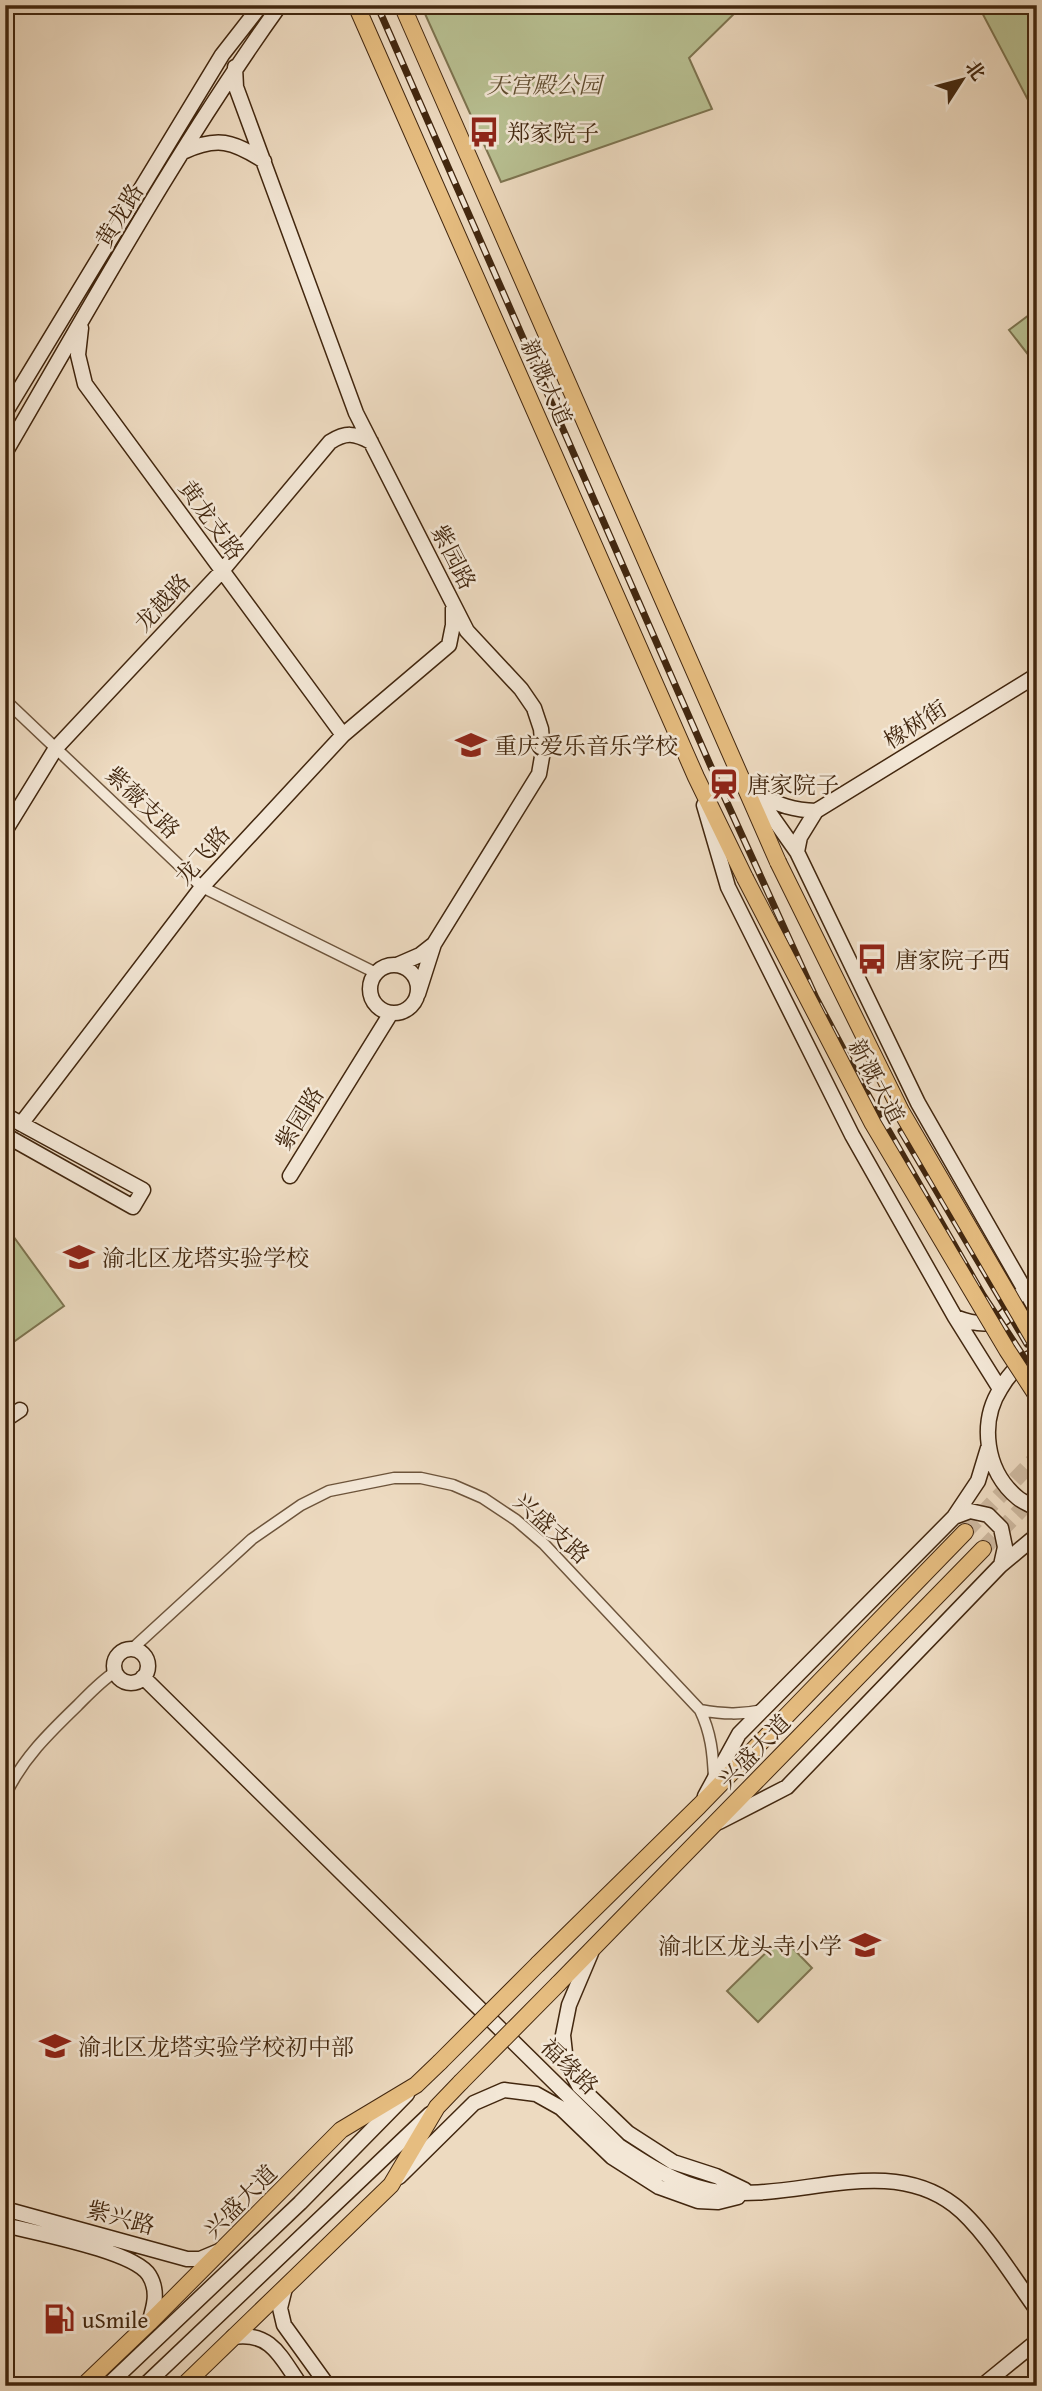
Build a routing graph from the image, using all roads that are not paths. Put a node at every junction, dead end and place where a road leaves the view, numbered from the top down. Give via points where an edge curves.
1 (261, 5) edge
2 (280, 5) edge
3 (356, 5) edge
4 (402, 5) edge
5 (235, 67) junction
6 (183, 152) junction
7 (264, 161) junction
8 (83, 318) junction
9 (5, 413) edge
10 (370, 442) junction
11 (5, 453) edge
12 (221, 572) junction
13 (453, 606) junction
14 (449, 645) junction
15 (483, 649) junction
16 (1037, 675) edge
17 (5, 700) edge
18 (343, 735) junction
19 (56, 748) junction
20 (736, 766) junction
21 (696, 777) junction
22 (755, 793) junction
23 (816, 811) junction
24 (5, 831) edge
25 (797, 852) junction
26 (202, 887) junction
27 (434, 944) junction
28 (397, 965) junction
29 (376, 974) junction
30 (418, 995) junction
31 (391, 1013) junction
32 (5, 1115) edge
33 (21, 1124) junction
34 (5, 1135) edge
35 (290, 1176) dead end
36 (1018, 1281) junction
37 (1037, 1293) edge
38 (1037, 1311) edge
39 (955, 1317) junction
40 (1037, 1344) edge
41 (1037, 1355) edge
42 (1000, 1389) junction
43 (1037, 1396) edge
44 (20, 1410) dead end
45 (5, 1420) edge
46 (988, 1448) junction
47 (1037, 1509) edge
48 (954, 1517) junction
49 (965, 1532) tunnel mouth
50 (1037, 1535) edge
51 (984, 1549) tunnel mouth
52 (1000, 1566) junction
53 (132, 1649) junction
54 (115, 1672) junction
55 (143, 1677) junction
56 (701, 1710) junction
57 (763, 1710) junction
58 (714, 1780) junction
59 (5, 1796) edge
60 (699, 1806) junction
61 (714, 1825) junction
62 (593, 1949) junction
63 (416, 2085) junction
64 (437, 2107) junction
65 (391, 2185) junction
66 (752, 2194) junction
67 (5, 2209) edge
68 (5, 2225) edge
69 (224, 2249) junction
70 (285, 2288) junction
71 (1037, 2310) edge
72 (149, 2323) junction
73 (233, 2337) junction
74 (1037, 2341) edge
75 (83, 2386) edge
76 (107, 2386) edge
77 (144, 2386) edge
78 (183, 2386) edge
79 (301, 2386) edge
80 (328, 2386) edge
81 (982, 2386) edge

1 - 9 street, 黄龙路 via 222,55
2 - 5 street, 黄龙路
3 - 21 main road, 新溉大道
4 - 20 main road, 新溉大道
5 - 6 street, 黄龙路
5 - 7 street, 紫园路 via 236,87
6 - 7 street via 215,141 233,144
6 - 8 street, 黄龙路
7 - 10 street, 紫园路
8 - 11 street, 黄龙路
8 - 12 street, 黄龙支路 via 78,355 85,384
10 - 12 street, 龙越路 via 344,434 330,442
10 - 13 street, 紫园路
12 - 18 street, 黄龙支路
12 - 19 street, 龙越路
13 - 14 street
13 - 15 street, 紫园路
14 - 15 street via 466,643
14 - 18 street, 龙飞路
15 - 27 street, 紫园路 via 534,708 543,751 539,774
16 - 23 street, 橡树街
17 - 19 street, 紫薇支路
18 - 26 street, 龙飞路
19 - 24 street, 龙越路
19 - 26 street, 紫薇支路
20 - 22 street, 新溉大道
20 - 40 main road, 新溉大道, bridge via 778,862 901,1111
21 - 39 street, 新溉大道 via 728,887 852,1135
21 - 43 main road, 新溉大道, bridge via 873,1124
22 - 23 street via 779,806
22 - 25 street, 新溉大道
23 - 25 street
25 - 36 street, 新溉大道 via 918,1103
26 - 29 street, 紫薇支路
26 - 33 street, 龙飞路
27 - 28 street
27 - 30 street
28 - 29 street
28 - 30 street via 416,979
29 - 31 street via 371,996 380,1009
30 - 31 street via 410,1008
31 - 35 street, 紫园路
32 - 33 street
33 - 34 street via 143,1190 134,1207
36 - 37 street
36 - 38 street, 新溉大道
36 - 39 street via 1017,1299 999,1319 988,1325
39 - 42 street, 新溉大道
41 - 42 street via 1008,1375
42 - 46 street via 987,1424
44 - 45 street
46 - 47 street via 999,1475 1017,1497
46 - 48 street via 978,1481
48 - 52 street via 970,1511 988,1515 1001,1528 1005,1547
48 - 57 street
49 - 60 main road, 兴盛大道
50 - 52 street
51 - 61 main road, 兴盛大道
52 - 61 street via 787,1787
53 - 54 street via 116,1658
53 - 55 street, 福缘路 via 147,1661
53 - 56 street, 兴盛支路 via 253,1539 301,1505 329,1491 394,1478 421,1478 483,1497 516,1520
54 - 55 street via 130,1682
54 - 59 street via 42,1740
55 - 66 street, 福缘路 via 619,2146 665,2176 710,2190
56 - 57 street via 744,1714
56 - 58 street via 709,1727
57 - 58 street via 739,1734
58 - 60 street
60 - 63 main road, 兴盛大道, bridge
61 - 62 main road, 兴盛大道
62 - 64 main road, 兴盛大道, bridge
62 - 66 street via 569,2005 563,2035 566,2062 579,2086 628,2133 673,2162
63 - 69 main road, 兴盛大道 via 341,2130
63 - 76 street via 300,2203
64 - 65 main road
64 - 77 street
65 - 66 street via 474,2103 504,2090 536,2094 561,2108 612,2157 659,2187 698,2201 718,2202
65 - 70 main road
66 - 71 street, 福缘路 via 890,2180 922,2187 954,2205 971,2222
67 - 69 street, 紫兴路 via 187,2259
68 - 72 street, 紫兴路 via 115,2254 141,2266 155,2292
69 - 72 main road, 兴盛大道
70 - 73 main road
70 - 80 street via 280,2308 284,2325
72 - 75 main road, 兴盛大道
73 - 78 main road
73 - 79 street via 249,2334 266,2340
74 - 81 street

